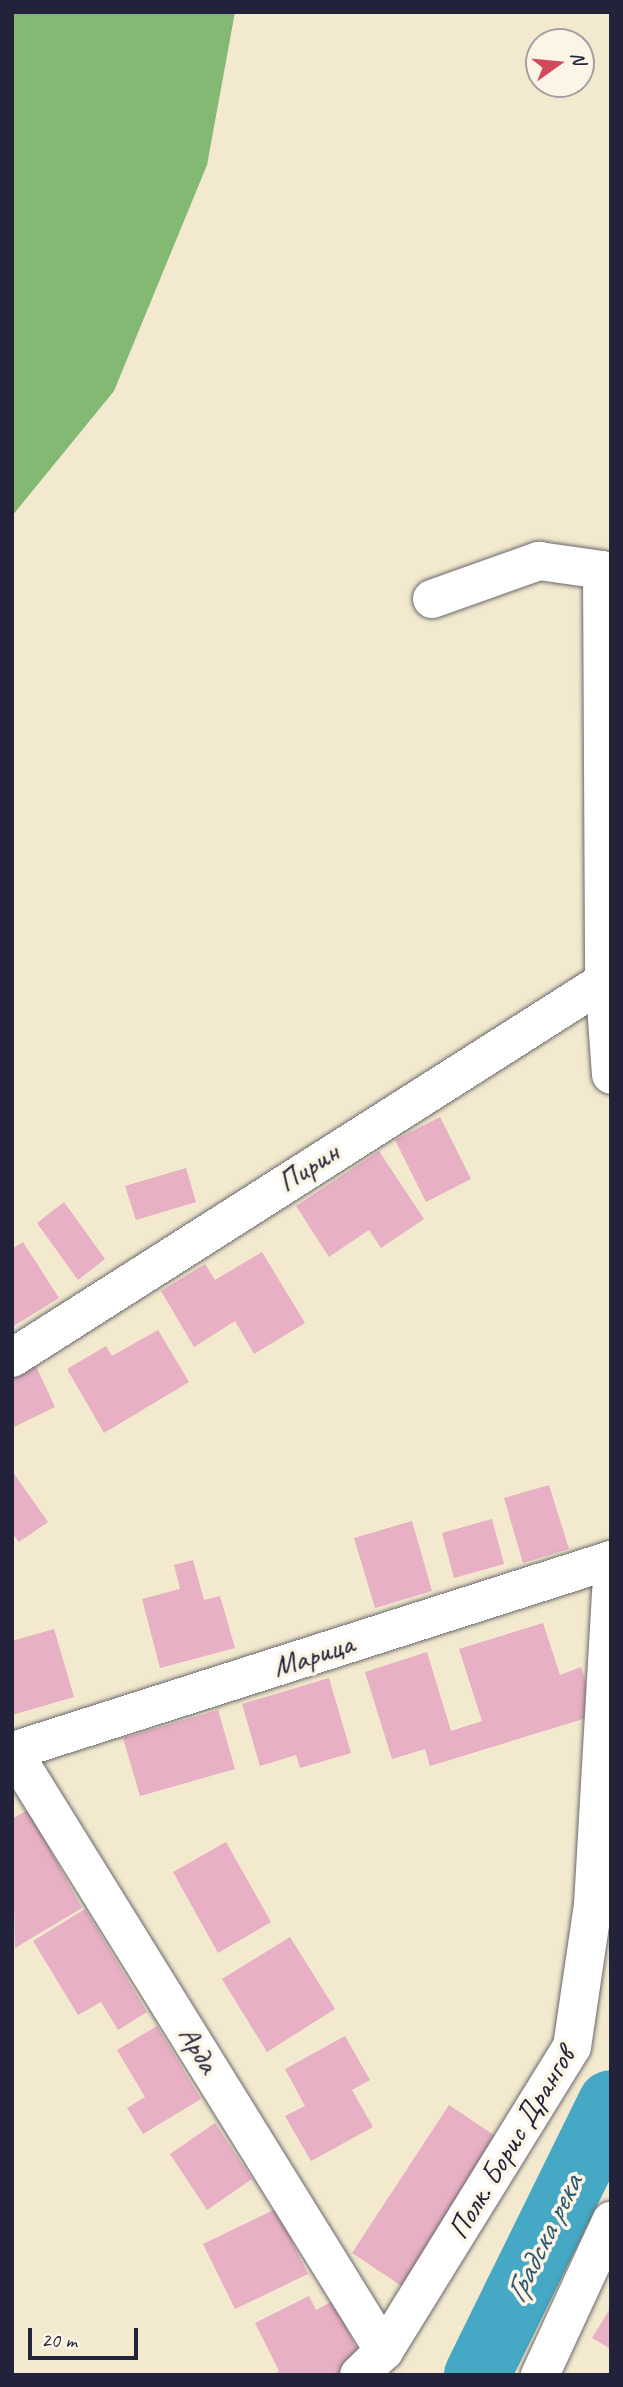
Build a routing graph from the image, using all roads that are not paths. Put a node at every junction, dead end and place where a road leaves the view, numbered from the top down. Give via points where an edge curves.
1 (432, 599) dead end
2 (608, 977) edge
3 (611, 1075) edge
4 (12, 1358) edge
5 (611, 1560) edge
6 (611, 1591) edge
7 (14, 1750) edge
8 (611, 2221) edge
9 (372, 2363) edge
10 (540, 2375) edge

1 - 2 street via 539,561 601,570
2 - 3 street
2 - 4 street, Пирин
5 - 7 street, Марица
6 - 9 street, Полк. Борис Дрангов via 593,1905 572,2047
7 - 9 street, Арда
8 - 10 street

